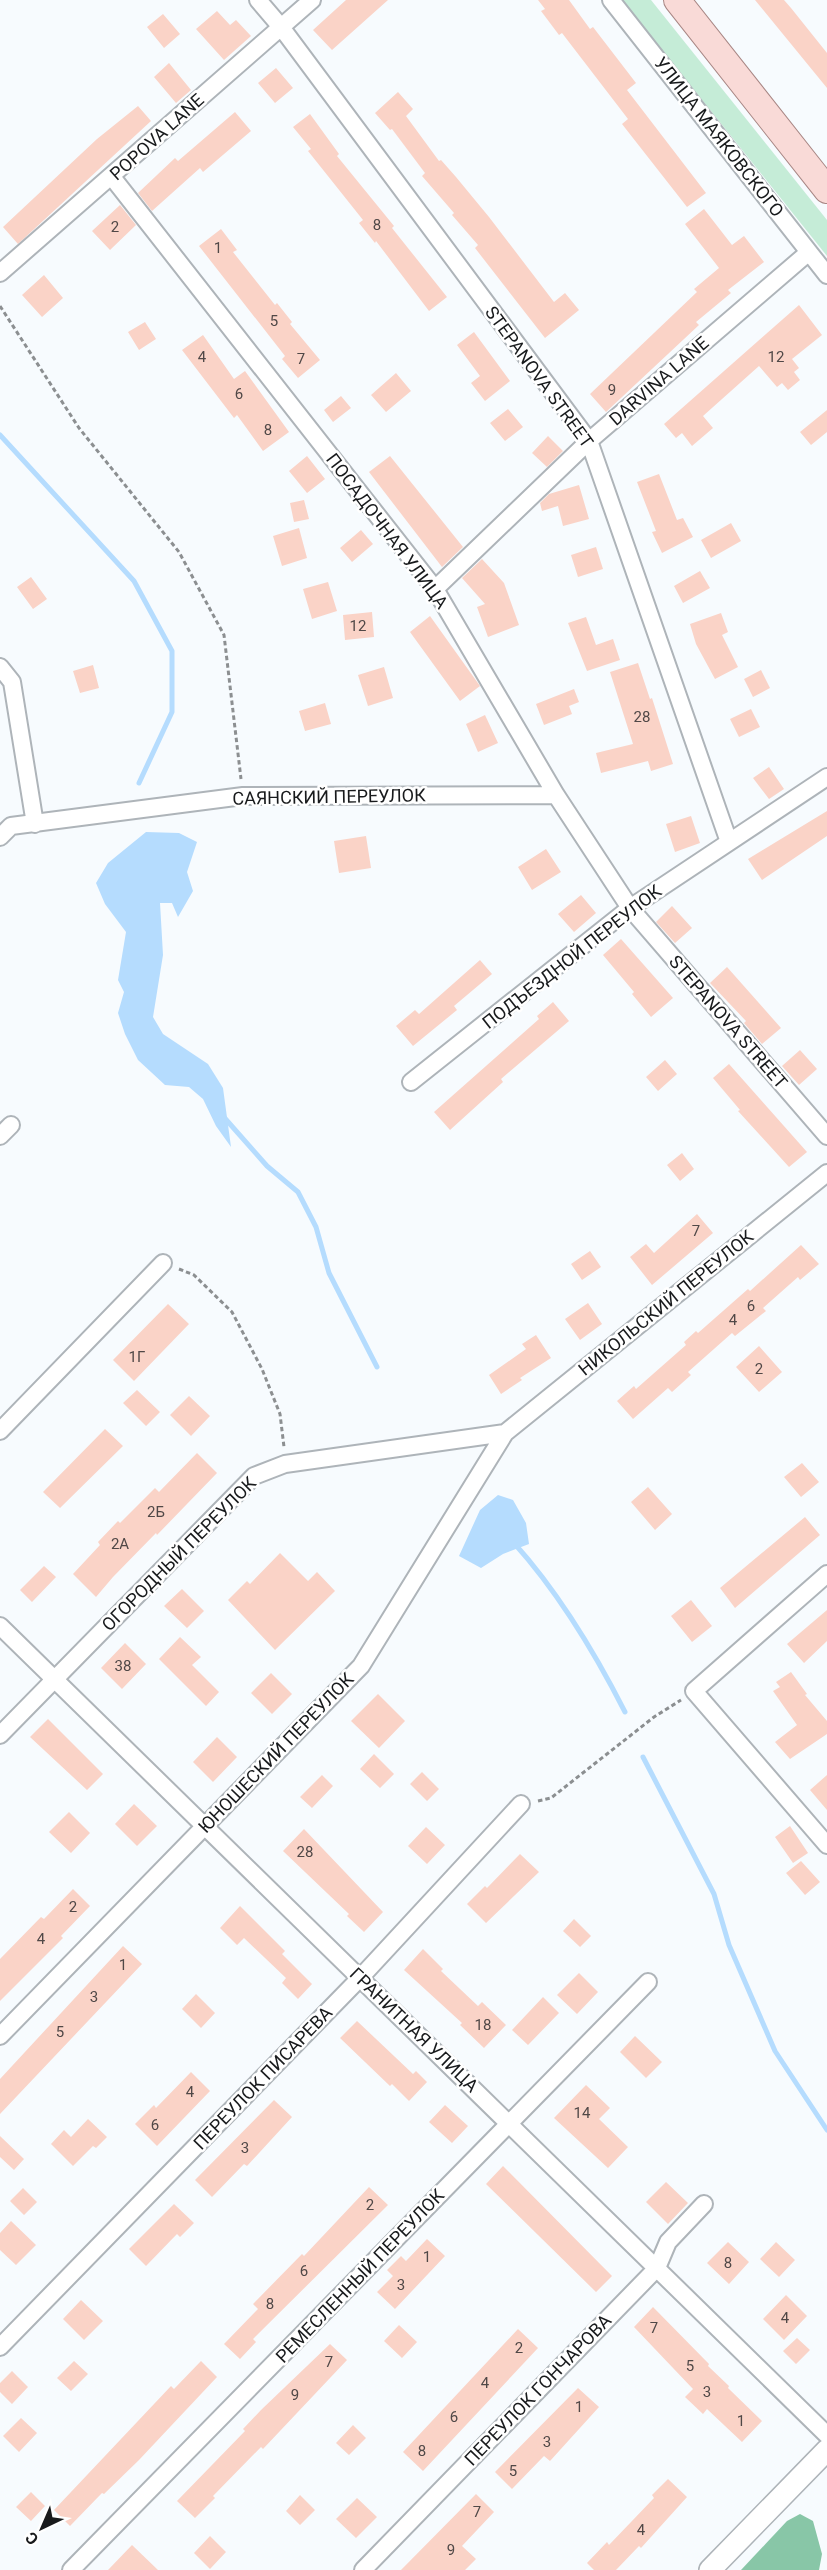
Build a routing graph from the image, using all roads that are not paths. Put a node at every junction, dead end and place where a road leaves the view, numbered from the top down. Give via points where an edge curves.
1 (258, 0) edge
2 (312, 0) edge
3 (611, 0) edge
4 (677, 0) edge
5 (281, 27) junction
6 (112, 177) junction
7 (827, 190) edge
8 (808, 252) junction
9 (0, 273) edge
10 (827, 274) edge
11 (589, 441) junction
12 (435, 589) junction
13 (0, 667) edge
14 (827, 777) edge
15 (556, 795) junction
16 (35, 824) junction
17 (4, 827) edge
18 (729, 842) junction
19 (630, 908) junction
20 (411, 1082) dead end
21 (827, 1136) edge
22 (827, 1173) edge
23 (163, 1263) road end
24 (0, 1431) edge
25 (505, 1433) junction
26 (827, 1574) edge
27 (0, 1626) edge
28 (55, 1679) junction
29 (0, 1735) edge
30 (522, 1804) road end
31 (205, 1826) junction
32 (827, 1845) edge
33 (360, 1978) junction
34 (648, 1982) dead end
35 (0, 2036) edge
36 (509, 2123) junction
37 (704, 2204) dead end
38 (657, 2268) junction
39 (0, 2347) edge
40 (827, 2435) edge
41 (827, 2450) edge
42 (72, 2570) edge
43 (363, 2570) edge
44 (710, 2570) edge

1 - 5 street, STEPANOVA STREET
2 - 5 street, POPOVA LANE
3 - 8 street, УЛИЦА МАЯКОВСКОГО
4 - 7 main road
5 - 6 street, POPOVA LANE
5 - 11 street, STEPANOVA STREET
6 - 9 street, POPOVA LANE
6 - 12 street, ПОСАДОЧНАЯ УЛИЦА
8 - 10 street, УЛИЦА МАЯКОВСКОГО
8 - 11 street, DARVINA LANE
11 - 12 street, DARVINA LANE
11 - 18 street, STEPANOVA STREET
12 - 15 street, ПОСАДОЧНАЯ УЛИЦА
13 - 16 street via 12,682
14 - 18 street, ПОДЪЕЗДНОЙ ПЕРЕУЛОК
15 - 16 street, САЯНСКИЙ ПЕРЕУЛОК via 243,796
15 - 19 street, ПОСАДОЧНАЯ УЛИЦА
16 - 17 street, САЯНСКИЙ ПЕРЕУЛОК
18 - 19 street, ПОДЪЕЗДНОЙ ПЕРЕУЛОК
19 - 20 street, ПОДЪЕЗДНОЙ ПЕРЕУЛОК
19 - 21 street, STEPANOVA STREET
22 - 25 street, НИКОЛЬСКИЙ ПЕРЕУЛОК
23 - 24 street
25 - 28 street, ОГОРОДНЫЙ ПЕРЕУЛОК via 285,1464 254,1476
25 - 31 street, ЮНОШЕСКИЙ ПЕРЕУЛОК via 361,1666
26 - 32 street via 694,1691
27 - 28 street, ГРАНИТНАЯ УЛИЦА
28 - 29 street, ОГОРОДНЫЙ ПЕРЕУЛОК
28 - 31 street, ГРАНИТНАЯ УЛИЦА
30 - 33 street, ПЕРЕУЛОК ПИСАРЕВА
31 - 33 street, ГРАНИТНАЯ УЛИЦА
31 - 35 street, ЮНОШЕСКИЙ ПЕРЕУЛОК
33 - 36 street, ГРАНИТНАЯ УЛИЦА
33 - 39 street, ПЕРЕУЛОК ПИСАРЕВА
34 - 36 street, РЕМЕСЛЕННЫЙ ПЕРЕУЛОК
36 - 38 street, ГРАНИТНАЯ УЛИЦА
36 - 42 street, РЕМЕСЛЕННЫЙ ПЕРЕУЛОК
37 - 38 street, ПЕРЕУЛОК ГОНЧАРОВА via 668,2242
38 - 40 street, ГРАНИТНАЯ УЛИЦА
38 - 43 street, ПЕРЕУЛОК ГОНЧАРОВА
41 - 44 street

